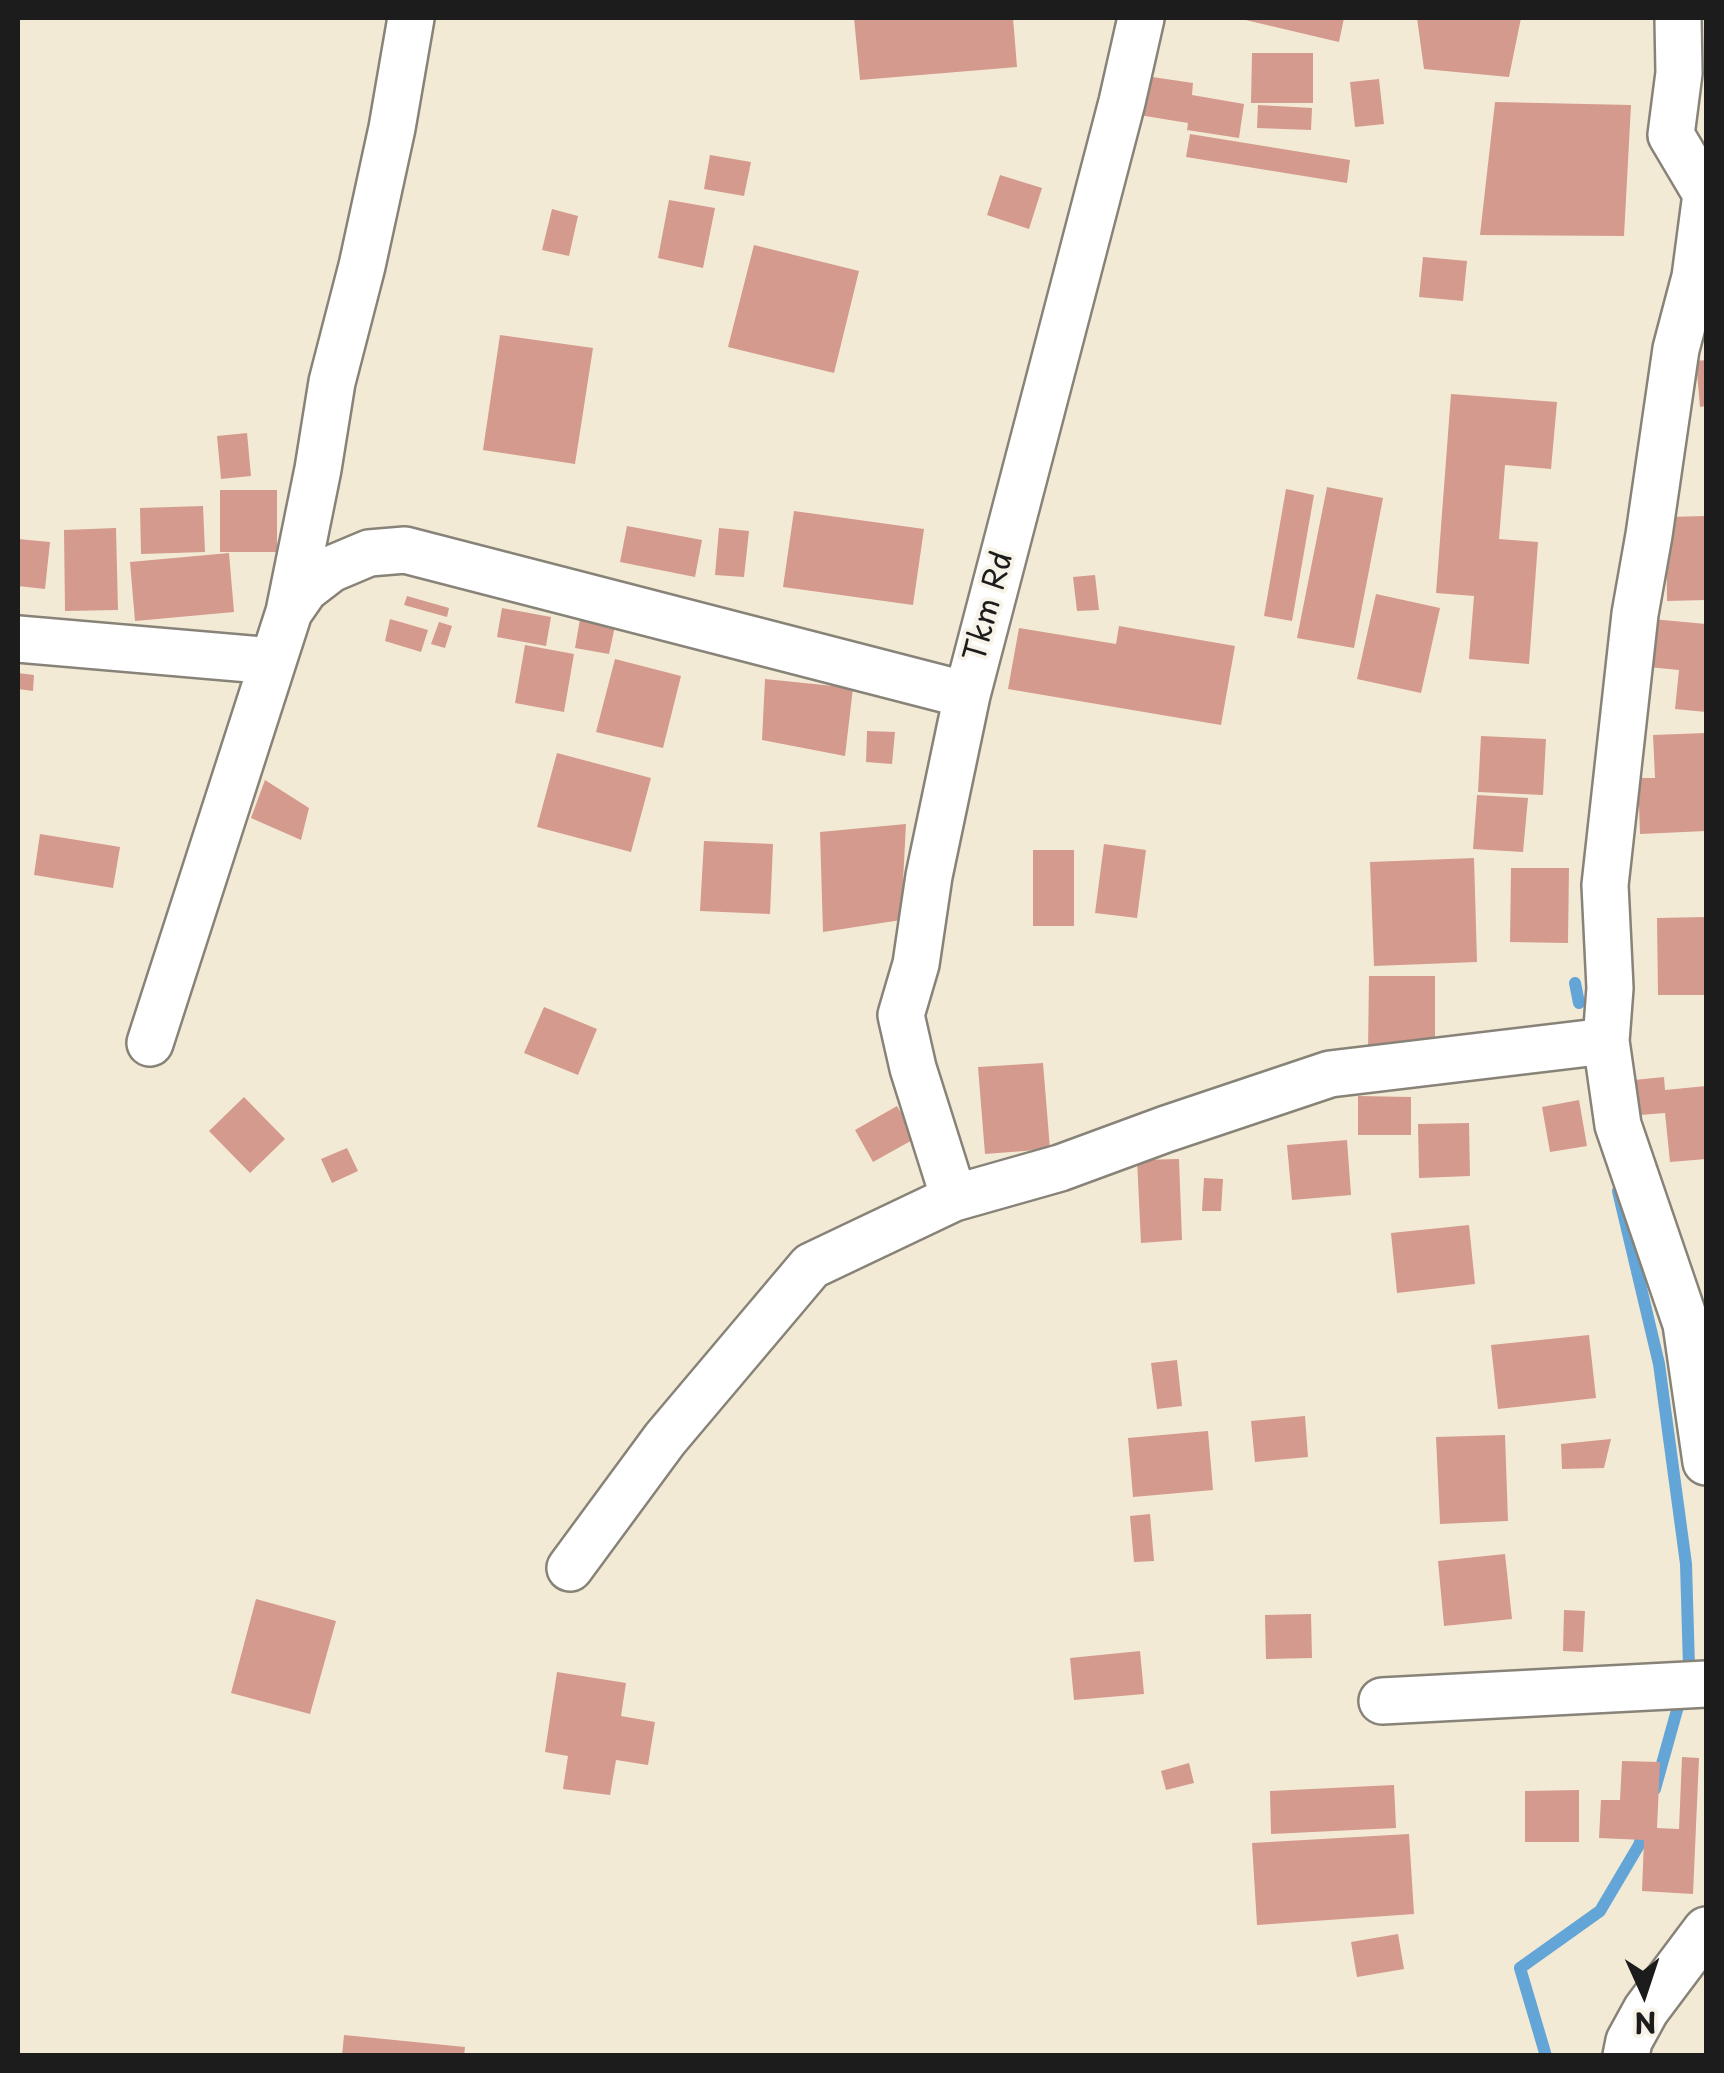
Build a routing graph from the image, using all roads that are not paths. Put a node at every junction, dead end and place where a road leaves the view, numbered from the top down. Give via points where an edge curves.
1 (411, 18) edge
2 (1141, 18) edge
3 (1678, 18) edge
4 (1692, 75) edge
5 (289, 612) junction
6 (18, 640) edge
7 (273, 661) junction
8 (967, 695) junction
9 (1606, 1041) junction
10 (150, 1043) dead end
11 (954, 1198) junction
12 (1706, 1462) edge
13 (570, 1568) dead end
14 (1706, 1684) edge
15 (1382, 1701) dead end
16 (1706, 1930) edge
17 (1626, 2056) edge

1 - 5 street
2 - 8 street, Tkm Rd
3 - 4 street
4 - 9 street via 1671,134 1706,194 1635,614 1605,885
5 - 7 street
5 - 8 street via 332,569 369,553 405,550
6 - 7 street
7 - 10 street
8 - 11 street, Tkm Rd via 901,1015
9 - 11 street via 1330,1074
9 - 12 street via 1618,1125 1686,1324
11 - 13 street via 811,1266 665,1440
14 - 15 street
16 - 17 street via 1646,2010

